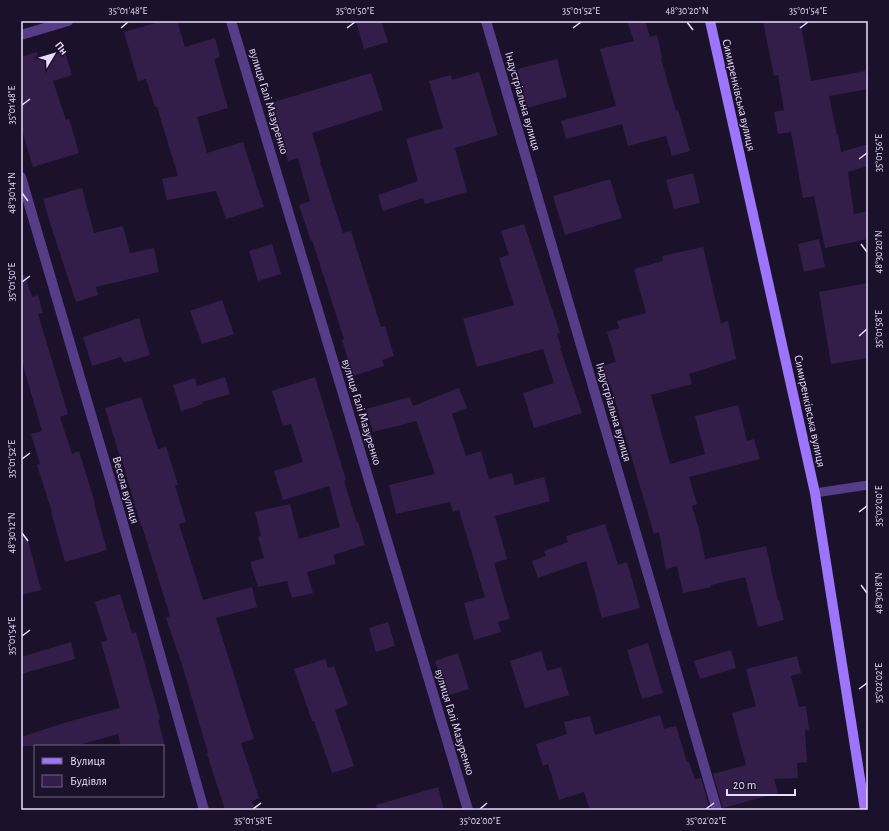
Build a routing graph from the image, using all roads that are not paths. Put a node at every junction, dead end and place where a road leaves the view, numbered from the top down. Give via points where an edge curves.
1 (68, 21) edge
2 (231, 21) edge
3 (486, 21) edge
4 (710, 21) edge
5 (21, 35) edge
6 (21, 177) edge
7 (868, 485) edge
8 (815, 493) junction
9 (204, 810) edge
10 (468, 810) edge
11 (717, 810) edge
12 (865, 810) edge

1 - 5 street
2 - 10 street, вулиця Галі Мазуренко
3 - 11 street, Індустріальна вулиця
4 - 8 main road, Симиренківська вулиця
6 - 9 street, Весела вулиця
7 - 8 lane
8 - 12 main road, Симиренківська вулиця

